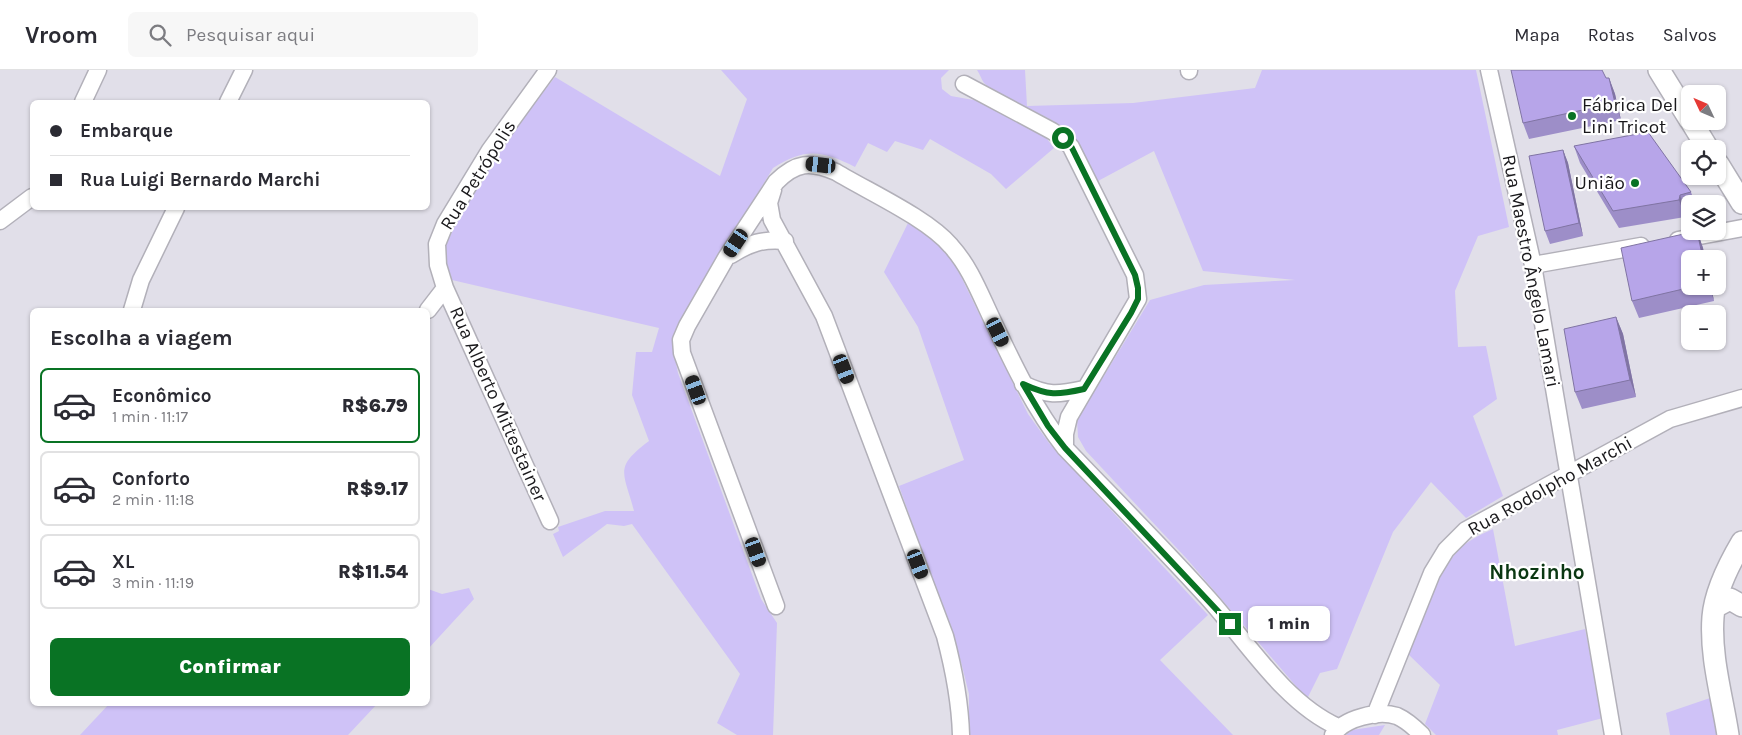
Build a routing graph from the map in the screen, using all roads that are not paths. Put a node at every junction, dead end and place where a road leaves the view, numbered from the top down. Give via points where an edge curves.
1 (98, 70) edge
2 (244, 70) edge
3 (548, 70) edge
4 (1489, 70) edge
5 (1659, 70) edge
6 (964, 84) dead end
7 (84, 100) edge
8 (229, 100) edge
9 (1681, 105) edge
10 (1726, 177) edge
11 (776, 182) junction
12 (30, 198) edge
13 (1742, 203) edge
14 (175, 210) edge
15 (0, 221) edge
16 (1742, 228) edge
17 (785, 241) junction
18 (726, 258) junction
19 (1533, 265) junction
20 (445, 288) junction
21 (133, 308) edge
22 (430, 308) edge
23 (1023, 384) junction
24 (1084, 389) junction
25 (1742, 398) edge
26 (1065, 448) junction
27 (1569, 473) junction
28 (550, 521) dead end
29 (1742, 542) edge
30 (776, 606) dead end
31 (1742, 606) edge
32 (1715, 607) junction
33 (1375, 715) junction
34 (1336, 731) edge
35 (961, 735) edge
36 (1422, 735) edge
37 (1613, 735) edge
38 (1728, 735) edge

1 - 7 street
2 - 8 street
3 - 20 street, Rua Petrópolis via 490,150 445,224 437,244 438,265
4 - 19 street, Rua Maestro Ângelo Lamari
5 - 9 main road
6 - 24 street via 1052,131 1071,146 1135,275 1138,299
10 - 13 main road
11 - 17 street via 769,202 770,211
11 - 18 street
11 - 23 street via 797,167 821,165 933,229 965,263
12 - 15 street
14 - 21 street via 141,280
16 - 19 street
17 - 18 street via 766,239 754,242
17 - 35 street via 824,316 944,636 956,674
18 - 30 street via 687,326 681,340 682,353
19 - 27 street, Rua Maestro Ângelo Lamari
20 - 22 street
20 - 28 street, Rua Alberto Mittestainer
23 - 24 street via 1043,394 1058,395
23 - 26 street
24 - 26 street via 1069,417
25 - 27 street, Rua Rodolpho Marchi via 1670,419
26 - 34 street via 1207,597 1288,691
27 - 33 street, Rua Rodolpho Marchi via 1466,530 1446,550 1432,573
27 - 37 street, Rua Maestro Ângelo Lamari
29 - 32 main road via 1722,580
31 - 32 main road via 1730,599
32 - 38 main road via 1713,650
33 - 34 street via 1352,720
33 - 36 street via 1396,716

